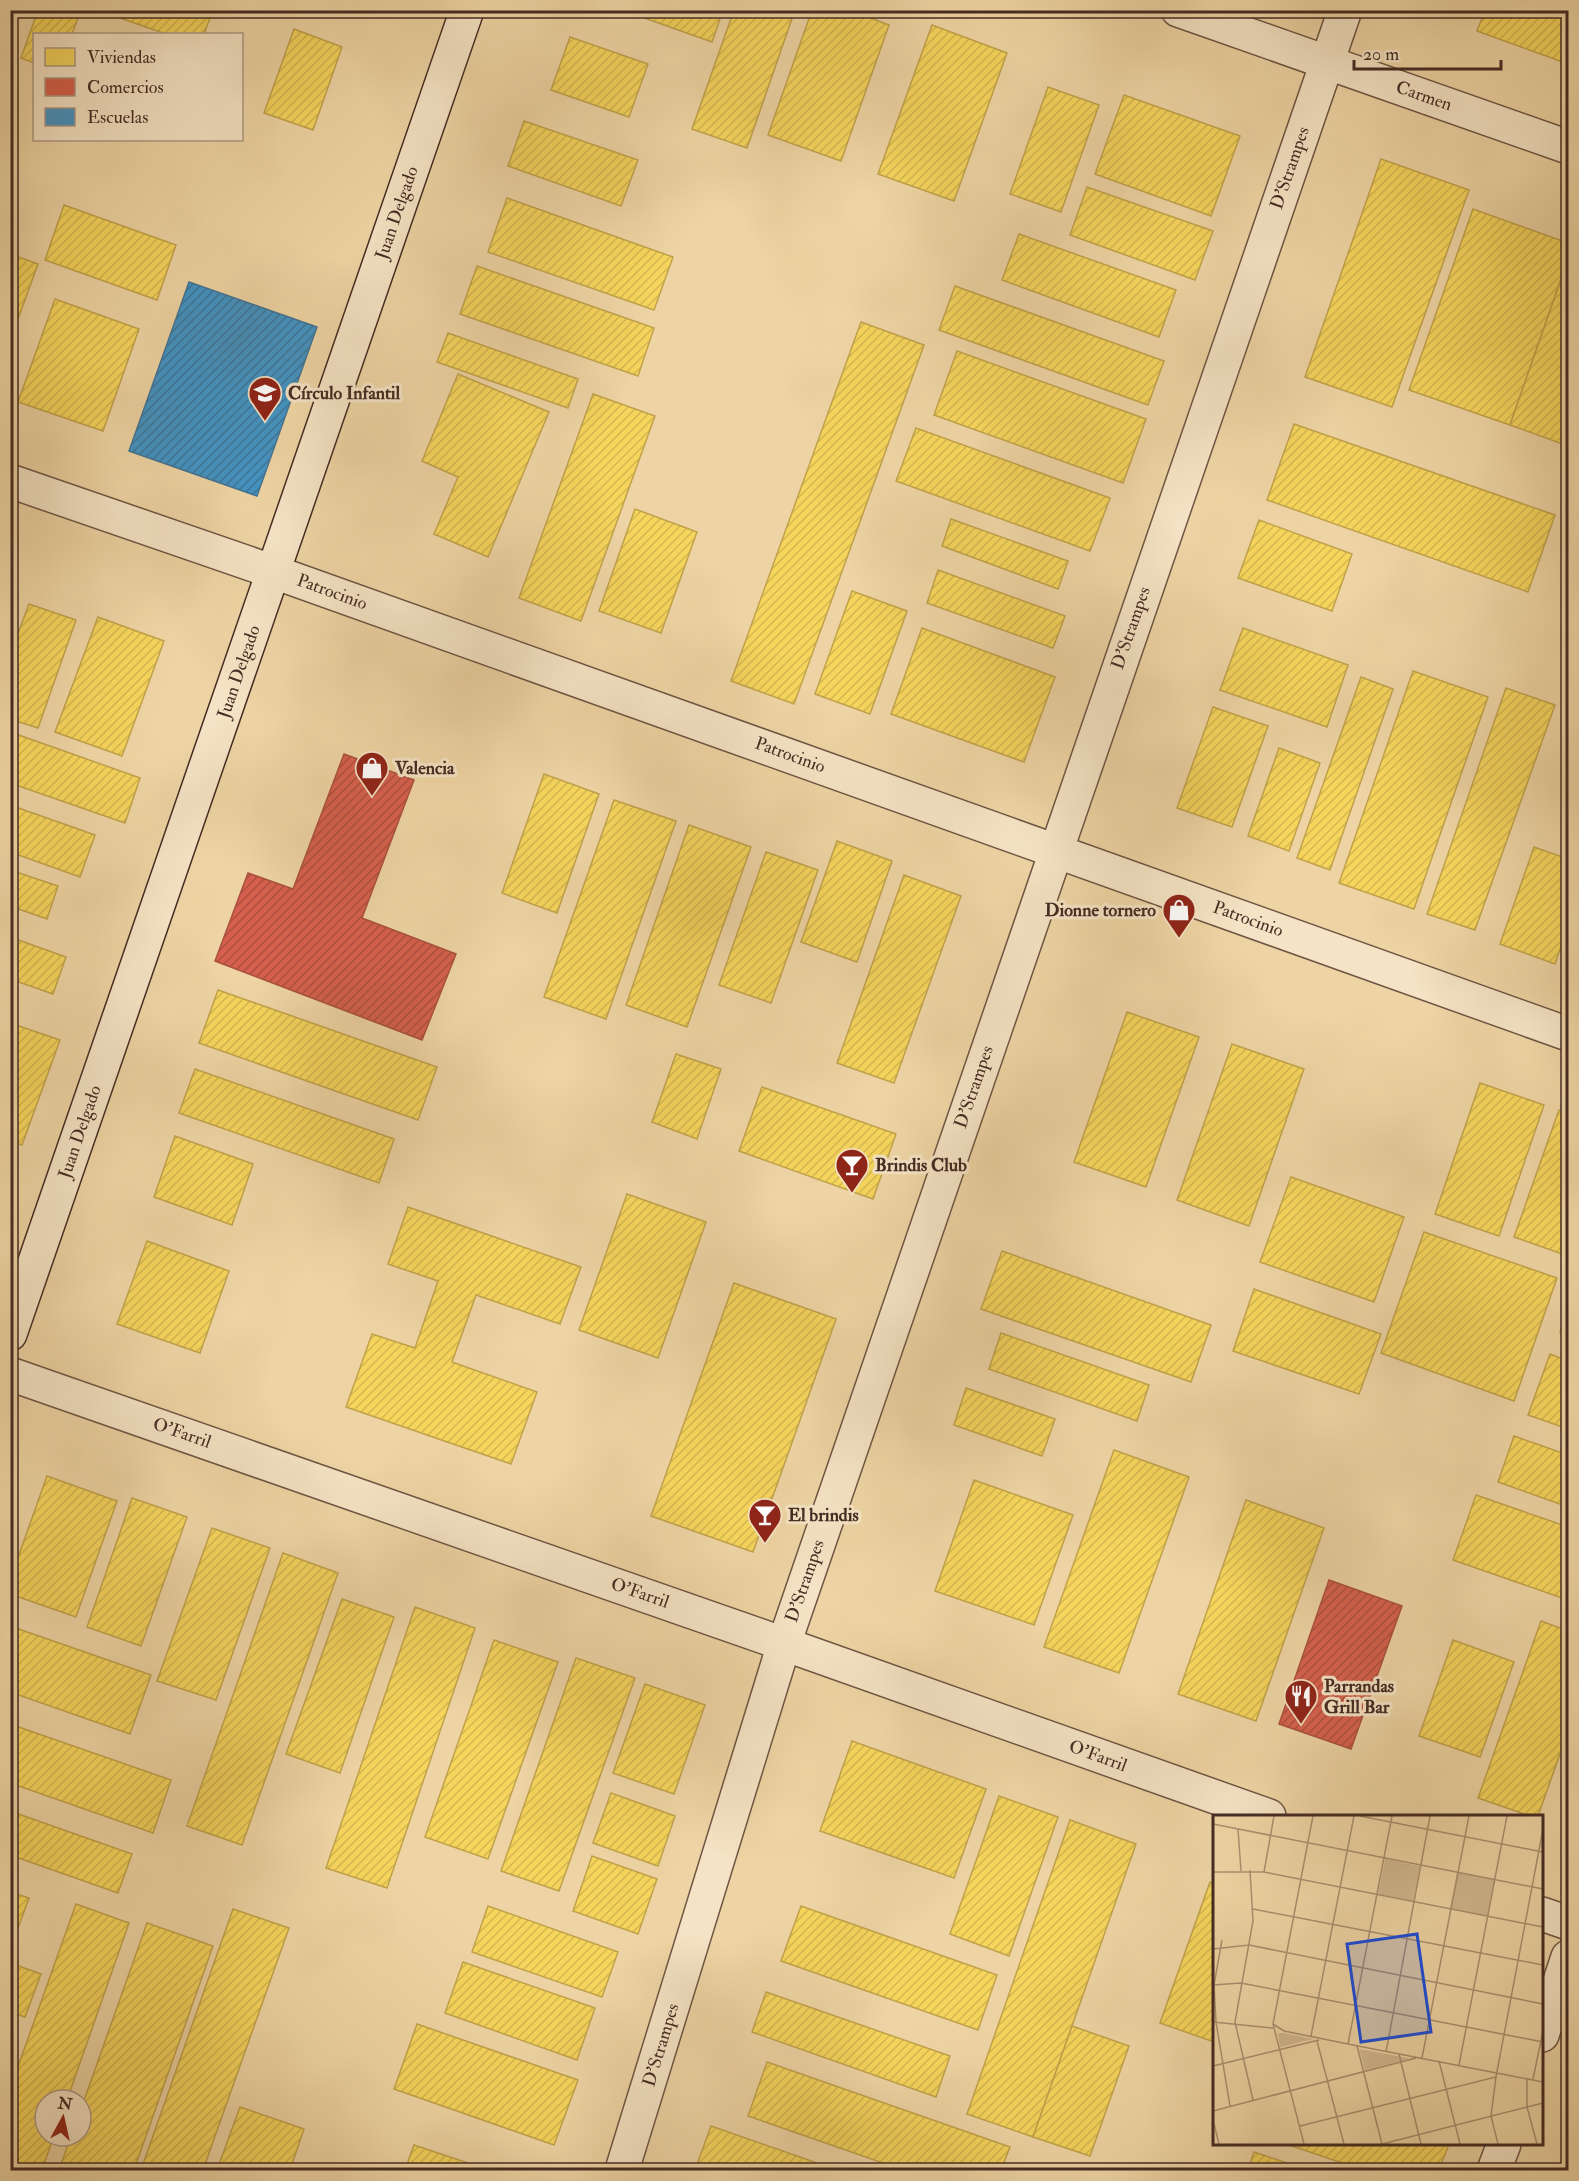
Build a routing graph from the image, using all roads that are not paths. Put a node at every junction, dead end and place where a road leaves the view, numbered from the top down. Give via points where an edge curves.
1 (467, 10) edge
2 (1178, 10) edge
3 (1345, 10) edge
4 (1326, 62) junction
5 (1569, 147) edge
6 (10, 481) edge
7 (274, 572) junction
8 (1055, 849) junction
9 (1569, 1034) edge
10 (10, 1334) edge
11 (10, 1374) edge
12 (784, 1644) junction
13 (1266, 1815) edge
14 (1543, 1914) edge
15 (1569, 1923) edge
16 (1569, 1957) edge
17 (1543, 2032) edge
18 (1504, 2145) edge
19 (622, 2170) edge
20 (1494, 2170) edge

1 - 7 street, Juan Delgado
2 - 4 street, Carmen
3 - 4 street, D'Strampes
4 - 5 street, Carmen
4 - 8 street, D'Strampes
6 - 7 street, Patrocinio
7 - 8 street, Patrocinio
7 - 10 street, Juan Delgado
8 - 9 street, Patrocinio
8 - 12 street, D'Strampes
11 - 12 street, O'Farril
12 - 13 street, O'Farril
12 - 19 street, D'Strampes
14 - 15 street
16 - 17 street
18 - 20 street

